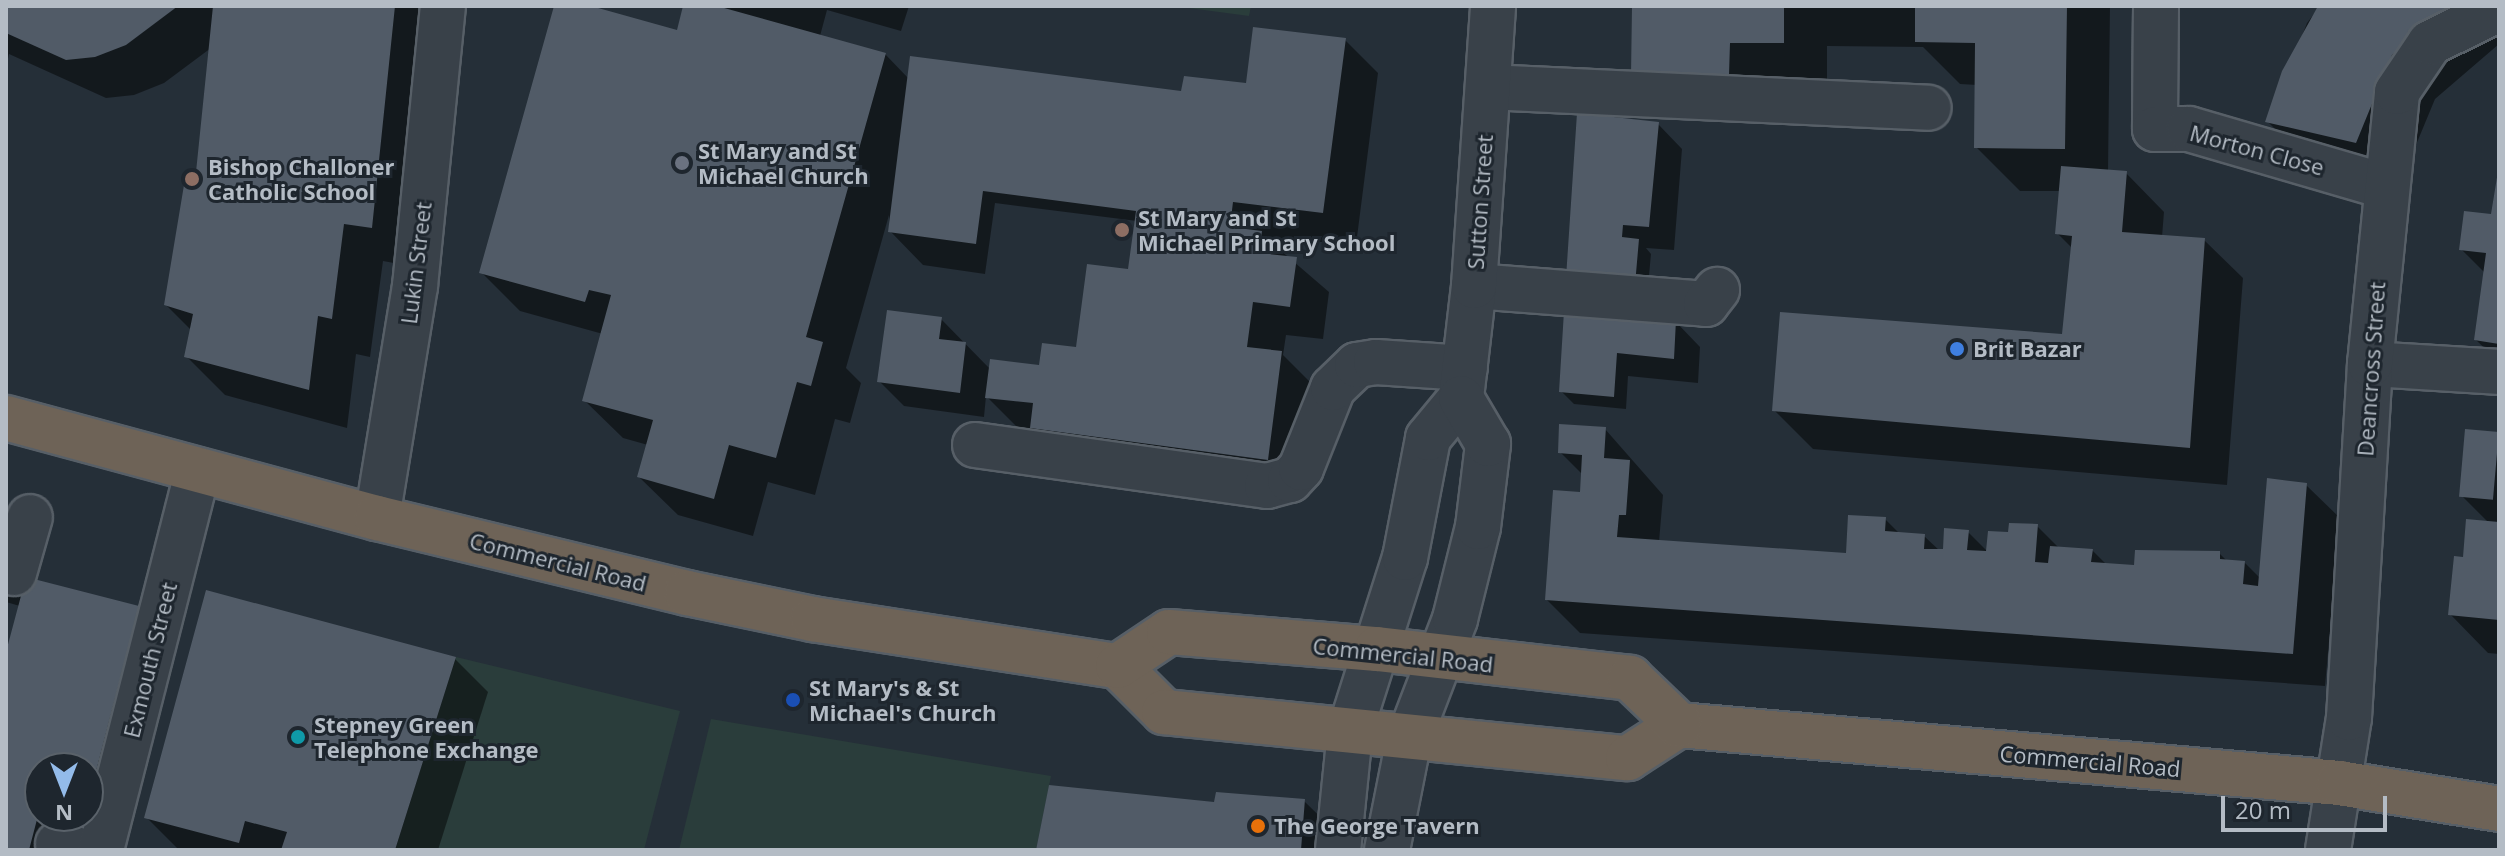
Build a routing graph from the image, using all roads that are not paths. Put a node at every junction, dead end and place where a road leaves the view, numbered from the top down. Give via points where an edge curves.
1 (443, 6) edge
2 (1493, 6) edge
3 (2156, 6) edge
4 (2499, 9) edge
5 (1488, 87) junction
6 (1929, 108) dead end
7 (2384, 186) junction
8 (1474, 286) junction
9 (1717, 290) dead end
10 (2370, 364) junction
11 (2499, 372) edge
12 (1463, 383) junction
13 (6, 418) edge
14 (975, 445) dead end
15 (198, 470) junction
16 (30, 517) dead end
17 (377, 518) junction
18 (10, 586) edge
19 (1377, 649) junction
20 (1439, 660) junction
21 (1118, 666) junction
22 (1679, 725) junction
23 (1350, 731) junction
24 (1409, 739) junction
25 (2339, 783) junction
26 (2499, 809) edge
27 (101, 850) edge
28 (1338, 850) edge
29 (1387, 850) edge
30 (2328, 850) edge

1 - 17 street, Lukin Street via 415,286
2 - 5 street, Sutton Street
3 - 7 street, Morton Close via 2155,129 2189,129
4 - 7 street, Deancross Street via 2430,43 2397,92
5 - 6 street
5 - 8 street, Sutton Street
7 - 10 street, Deancross Street
8 - 9 street via 1706,304
8 - 12 street, Sutton Street
10 - 11 street
10 - 25 street, Deancross Street via 2353,672
12 - 14 street via 1376,362 1357,365 1333,388 1301,468 1290,480 1267,486
12 - 19 street via 1428,438 1405,558
12 - 20 street via 1488,444 1471,564
13 - 15 highway, Commercial Road
15 - 17 highway, Commercial Road
15 - 27 street, Exmouth Street
16 - 18 street
17 - 21 highway, Commercial Road via 813,619
19 - 20 highway, Commercial Road
19 - 21 highway, Commercial Road via 1169,632
19 - 23 street
20 - 22 highway, Commercial Road via 1630,678
20 - 24 street
21 - 23 highway via 1164,712
22 - 24 highway via 1628,758
22 - 25 highway, Commercial Road
23 - 24 highway
23 - 28 street via 1338,805
24 - 29 street
25 - 26 highway, Commercial Road
25 - 30 street, Deancross Street

